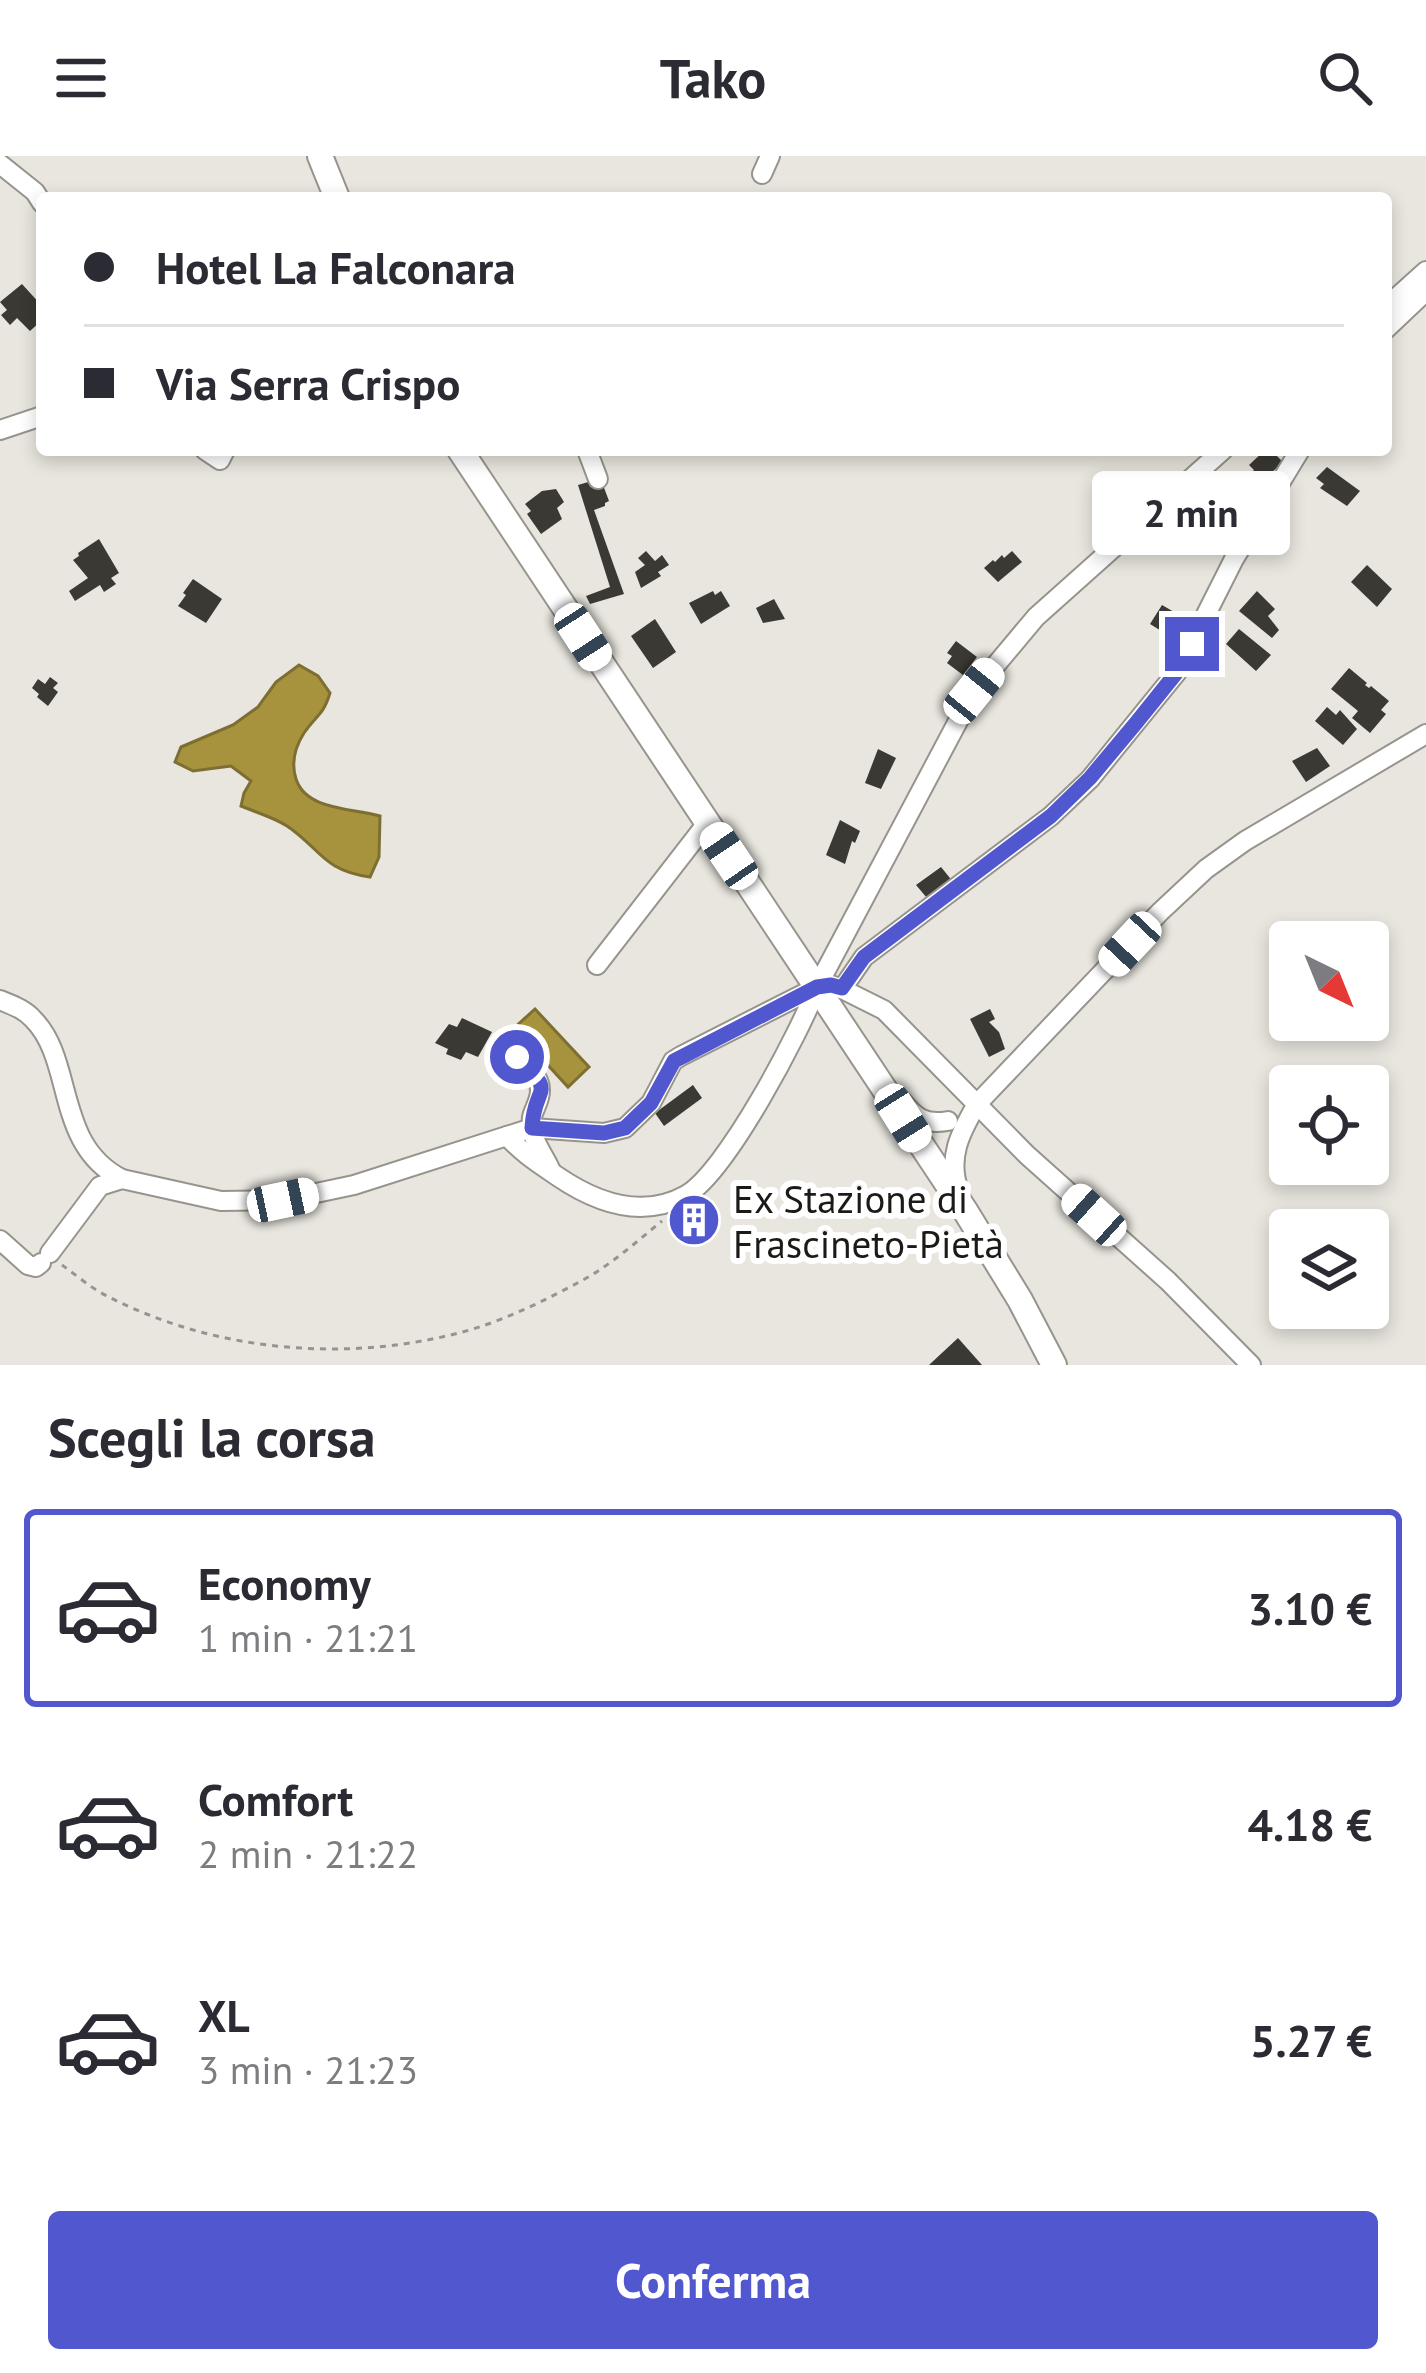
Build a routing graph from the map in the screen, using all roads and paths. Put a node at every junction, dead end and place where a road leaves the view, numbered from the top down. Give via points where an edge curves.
1 (320, 156) edge
2 (0, 164) edge
3 (335, 192) edge
4 (36, 193) edge
5 (1426, 271) edge
6 (1426, 291) edge
7 (1392, 302) edge
8 (1392, 323) edge
9 (36, 418) edge
10 (0, 430) edge
11 (464, 456) edge
12 (589, 456) edge
13 (1216, 456) edge
14 (1296, 456) edge
15 (598, 478) dead end
16 (1426, 734) edge
17 (707, 823) junction
18 (597, 965) dead end
19 (830, 988) junction
20 (0, 1000) edge
21 (517, 1057) dead end
22 (881, 1082) junction
23 (977, 1104) junction
24 (532, 1128) junction
25 (954, 1128) junction
26 (507, 1136) junction
27 (926, 1153) junction
28 (551, 1172) junction
29 (122, 1179) junction
30 (966, 1213) junction
31 (666, 1219) dead end
32 (0, 1240) edge
33 (48, 1258) junction
34 (1054, 1365) edge
35 (1251, 1365) edge

1 - 3 main road
2 - 4 street
5 - 7 street
6 - 8 street
9 - 10 street
11 - 17 main road
12 - 15 street
13 - 19 street via 1036,617 974,691
14 - 19 street via 1177,672 1090,778
16 - 23 street via 1207,868
17 - 18 street
17 - 19 main road
19 - 22 main road
19 - 23 street via 884,1010
19 - 24 street via 674,1061 651,1103 625,1128
19 - 28 street via 728,1149 688,1194 624,1207
20 - 29 street via 41,1028 78,1130 94,1159
21 - 24 street via 543,1092
22 - 25 street via 916,1118
22 - 27 main road
23 - 25 street
23 - 35 street
24 - 26 street
24 - 28 street
25 - 27 street via 935,1136
25 - 30 street via 953,1176
26 - 28 street
26 - 29 street via 283,1200 221,1202
27 - 30 main road
29 - 33 street via 100,1186
30 - 34 main road
31 - 33 path via 584,1280 477,1328 346,1349 211,1335 105,1295
32 - 33 street via 28,1265

